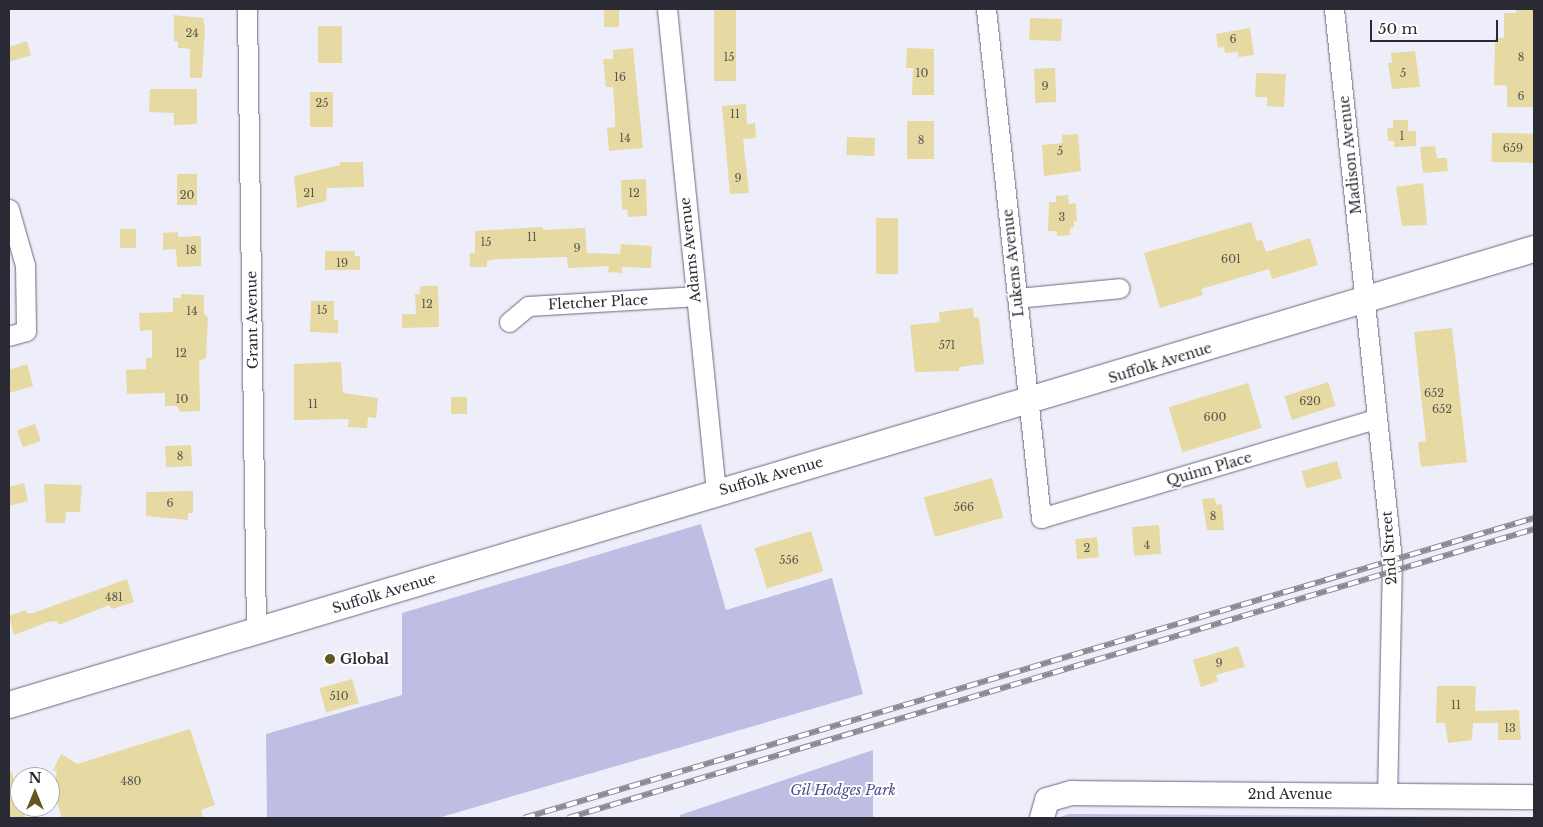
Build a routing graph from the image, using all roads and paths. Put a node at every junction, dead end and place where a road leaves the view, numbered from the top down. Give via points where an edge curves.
1 (247, 9) edge
2 (667, 9) edge
3 (986, 9) edge
4 (1334, 9) edge
5 (9, 209) edge
6 (1534, 249) edge
7 (1120, 288) dead end
8 (694, 296) junction
9 (1017, 298) junction
10 (1365, 302) junction
11 (508, 322) dead end
12 (17, 333) edge
13 (1028, 402) junction
14 (1376, 419) junction
15 (716, 492) junction
16 (1041, 518) joint
17 (256, 632) junction
18 (9, 705) edge
19 (1387, 794) junction
20 (1534, 798) edge
21 (1045, 809) edge

1 - 17 street, Grant Avenue
2 - 8 street, Adams Avenue
3 - 9 street, Lukens Avenue
4 - 10 street, Madison Avenue
5 - 12 street via 25,264
6 - 10 main road, Suffolk Avenue
7 - 9 street
8 - 11 street, Fletcher Place via 528,306
8 - 15 street, Adams Avenue
9 - 13 street, Lukens Avenue
10 - 13 main road, Suffolk Avenue
10 - 14 street, 2nd Street
13 - 15 main road, Suffolk Avenue
13 - 16 street, Lukens Avenue
14 - 16 street, Quinn Place
14 - 19 street, 2nd Street via 1392,572
15 - 17 main road, Suffolk Avenue
17 - 18 main road, Suffolk Avenue
19 - 20 street, 2nd Avenue
19 - 21 street, 2nd Avenue via 1072,793

